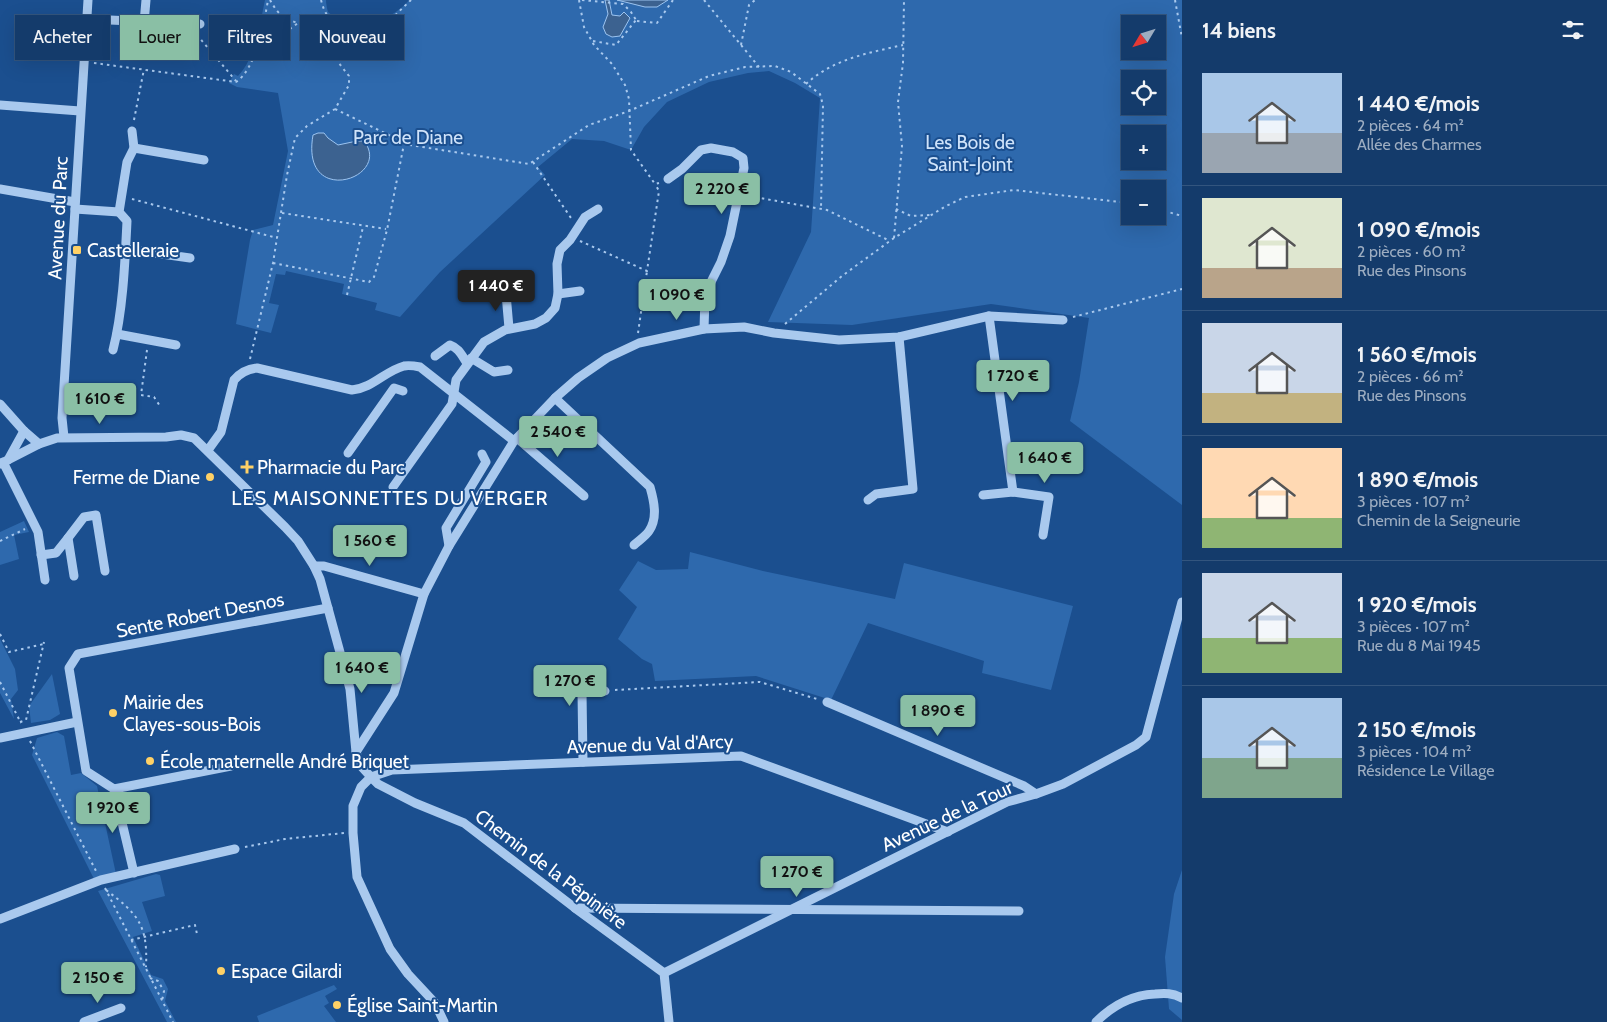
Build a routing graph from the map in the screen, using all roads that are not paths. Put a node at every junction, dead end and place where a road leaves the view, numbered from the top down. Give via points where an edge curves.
1 (88, 0) edge
2 (146, 0) edge
3 (87, 15) edge
4 (145, 15) edge
5 (84, 60) edge
6 (0, 105) edge
7 (80, 112) junction
8 (132, 130) road end
9 (134, 148) junction
10 (204, 160) dead end
11 (668, 179) road end
12 (0, 189) edge
13 (75, 205) junction
14 (598, 209) dead end
15 (119, 212) junction
16 (126, 249) junction
17 (190, 258) dead end
18 (580, 291) dead end
19 (506, 294) dead end
20 (558, 294) junction
21 (988, 316) junction
22 (1063, 320) road end
23 (509, 328) junction
24 (704, 329) junction
25 (117, 334) junction
26 (899, 337) junction
27 (176, 345) dead end
28 (113, 350) dead end
29 (434, 356) dead end
30 (469, 361) junction
31 (508, 370) dead end
32 (403, 391) dead end
33 (454, 394) junction
34 (556, 398) junction
35 (0, 404) edge
36 (24, 432) junction
37 (64, 437) junction
38 (516, 440) junction
39 (39, 444) junction
40 (208, 450) junction
41 (348, 453) dead end
42 (482, 454) dead end
43 (4, 462) edge
44 (393, 487) dead end
45 (1013, 492) junction
46 (983, 495) dead end
47 (584, 496) dead end
48 (868, 500) dead end
49 (1044, 535) dead end
50 (68, 538) junction
51 (634, 545) dead end
52 (449, 546) junction
53 (41, 555) junction
54 (314, 566) junction
55 (105, 571) dead end
56 (74, 576) dead end
57 (45, 580) dead end
58 (424, 594) junction
59 (1182, 602) edge
60 (328, 608) junction
61 (605, 691) road end
62 (827, 702) road end
63 (78, 722) junction
64 (0, 738) edge
65 (356, 752) junction
66 (583, 762) junction
67 (231, 766) dead end
68 (371, 777) junction
69 (114, 790) junction
70 (1036, 794) junction
71 (948, 832) junction
72 (235, 849) road end
73 (134, 873) junction
74 (575, 908) junction
75 (790, 910) junction
76 (1019, 911) dead end
77 (0, 919) edge
78 (664, 973) junction
79 (1182, 998) edge
80 (121, 1008) dead end
81 (84, 1022) edge
82 (444, 1022) edge
83 (669, 1022) edge
84 (1096, 1022) edge

1 - 3 street, Avenue du Parc
2 - 4 street
5 - 7 street, Avenue du Parc
6 - 7 street
7 - 13 street, Avenue du Parc
8 - 9 street
9 - 10 street
9 - 15 street via 127,162
11 - 24 street via 701,150 711,148 743,158 744,168 730,236 705,297
12 - 13 street
13 - 15 street
13 - 37 street, Avenue du Parc via 62,418
14 - 20 street via 584,217 560,250
15 - 16 street via 126,221
16 - 17 street
16 - 25 street
18 - 20 street
19 - 23 street
20 - 23 street via 555,308 546,318 535,324
21 - 22 street
21 - 26 street
21 - 45 street
23 - 30 street via 484,342
24 - 26 street via 744,327 840,340
24 - 34 street via 639,343 607,358
25 - 27 street
25 - 28 street
26 - 48 street via 913,489 876,494
29 - 30 street via 450,345
30 - 31 street via 494,372
30 - 33 street via 456,380
32 - 41 street via 394,388
33 - 38 street
33 - 40 street via 420,367 405,366 361,389 352,390 251,369 234,380 221,432
33 - 44 street via 452,404
34 - 38 street
34 - 51 street via 650,487 654,519 649,532
35 - 36 street
36 - 39 street
36 - 43 street
37 - 39 street
37 - 40 street via 181,435 194,438
38 - 47 street
38 - 52 street
39 - 43 street
40 - 54 street via 298,541
42 - 52 street via 486,462 446,528
43 - 53 street via 38,532
45 - 46 street
45 - 49 street via 1049,497
50 - 53 street via 56,553
50 - 55 street via 84,517 96,515
50 - 56 street
52 - 58 street
53 - 57 street
54 - 58 street
54 - 60 street
58 - 65 street via 394,693
59 - 70 street, Avenue de la Tour via 1146,737 1072,780
60 - 63 street, Sente Robert Desnos via 78,654 69,668
60 - 65 street via 350,689
61 - 66 street via 582,692
62 - 70 street
63 - 64 street
63 - 69 street via 86,770
65 - 68 street via 360,765
66 - 68 street, Avenue du Val d'Arcy via 392,770
66 - 71 street, Avenue du Val d'Arcy via 741,756
67 - 69 street
68 - 74 street, Chemin de la Pépinière via 415,804 464,823
68 - 82 street via 361,787 353,806 357,878 390,949 434,1003
69 - 73 street
70 - 71 street, Avenue de la Tour via 1007,802
71 - 75 street, Avenue de la Tour
72 - 73 street
73 - 77 street
74 - 75 street
74 - 78 street, Chemin de la Pépinière
75 - 76 street
75 - 78 street, Avenue de la Tour
78 - 83 street
79 - 84 street via 1174,994 1129,997
80 - 81 street

